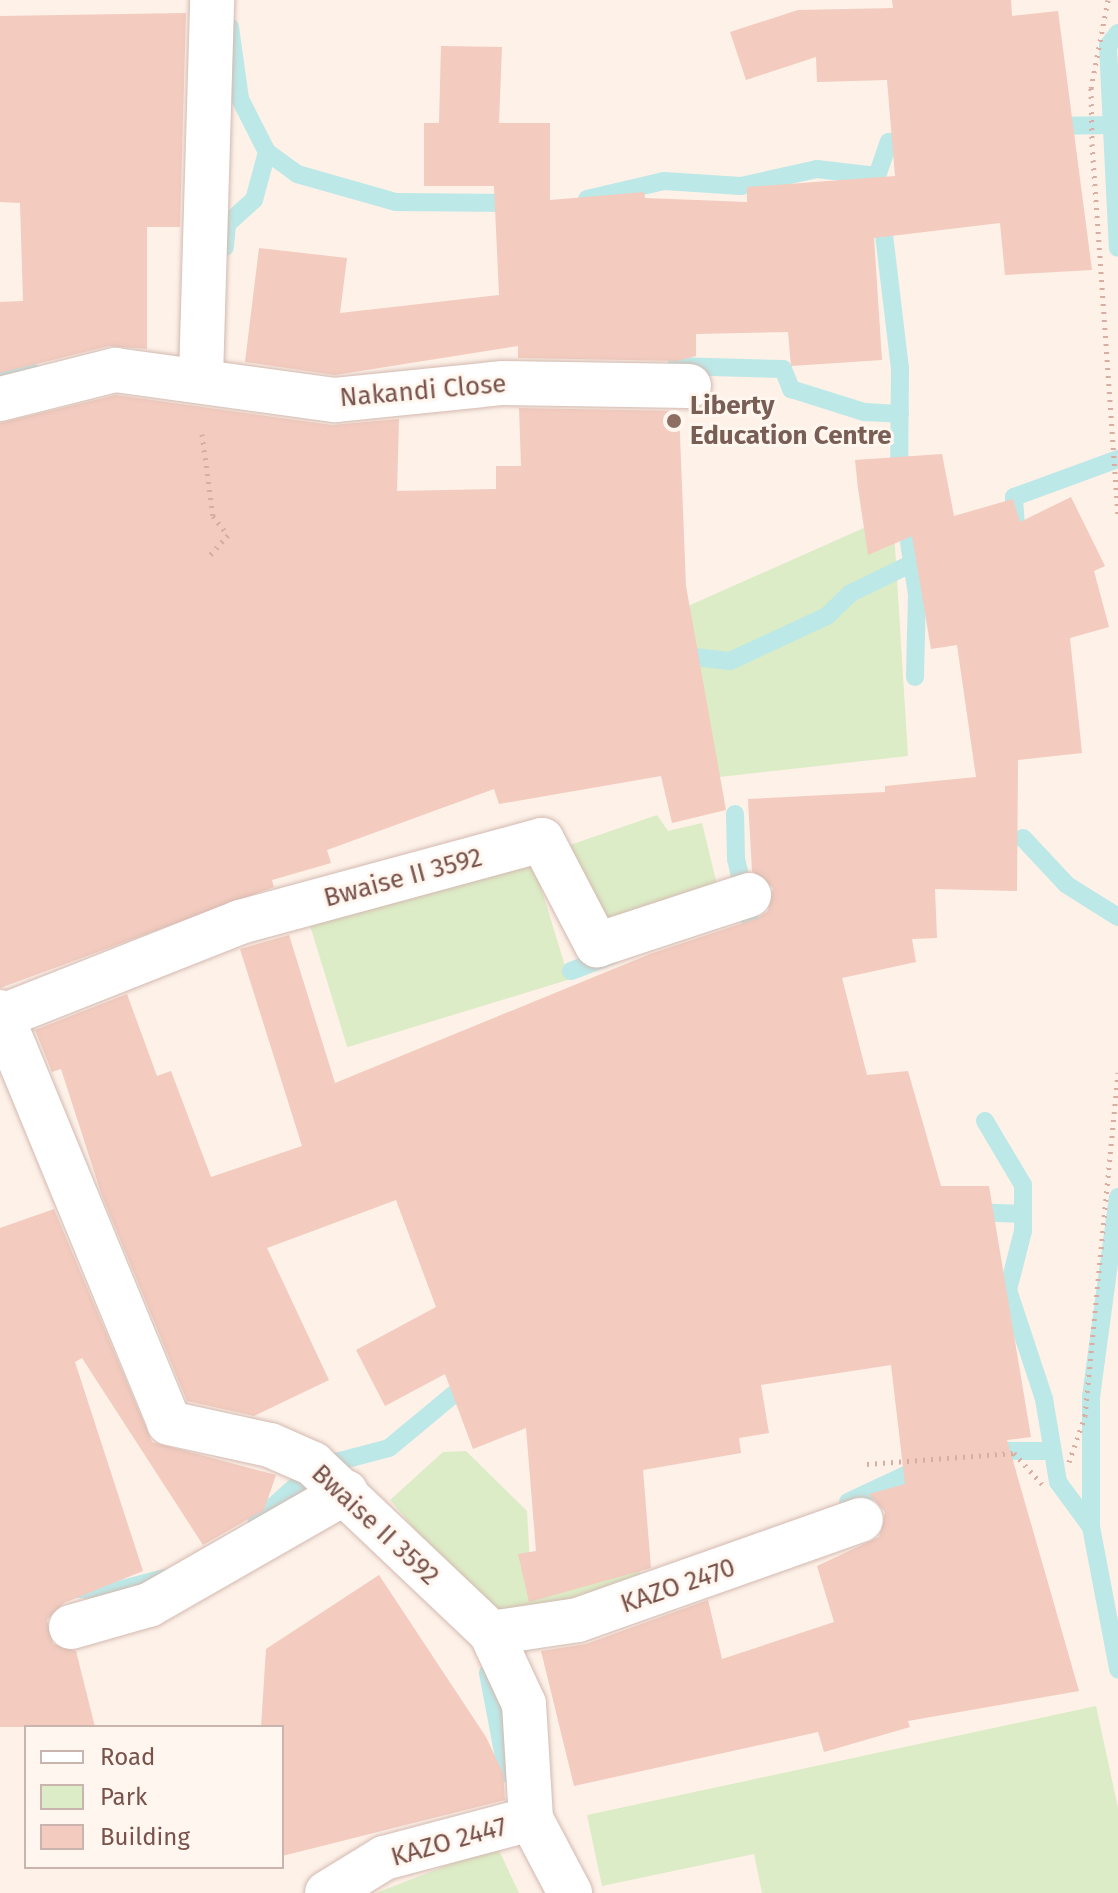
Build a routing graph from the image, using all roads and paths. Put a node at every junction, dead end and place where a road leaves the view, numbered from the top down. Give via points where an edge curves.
1 (212, 0) edge
2 (1108, 0) edge
3 (201, 377) junction
4 (689, 386) dead end
5 (0, 399) edge
6 (1118, 516) edge
7 (207, 558) dead end
8 (749, 895) dead end
9 (2, 1014) edge
10 (1118, 1073) edge
11 (1069, 1462) dead end
12 (1042, 1484) dead end
13 (346, 1492) junction
14 (851, 1524) joint
15 (71, 1627) dead end
16 (491, 1633) junction
17 (531, 1819) junction
18 (327, 1893) edge
19 (570, 1893) edge

1 - 3 street
2 - 6 path via 1091,88 1091,130
3 - 4 street, Nakandi Close via 335,400 503,383
3 - 5 street, Nakandi Close via 115,370
3 - 7 path via 203,473 213,516 228,535
8 - 9 street, Bwaise II 3592 via 597,945 542,840 240,922
9 - 13 street, Bwaise II 3592 via 169,1423 270,1445 313,1464
10 - 11 path via 1085,1416
12 - 14 path via 1014,1453 862,1464 828,1496
13 - 15 street via 149,1605
13 - 16 street, Bwaise II 3592
14 - 16 street, KAZO 2470 via 578,1620
16 - 17 street, Bwaise II 3592 via 524,1704
17 - 18 street, KAZO 2447 via 384,1858
17 - 19 street, Bwaise II 3592

